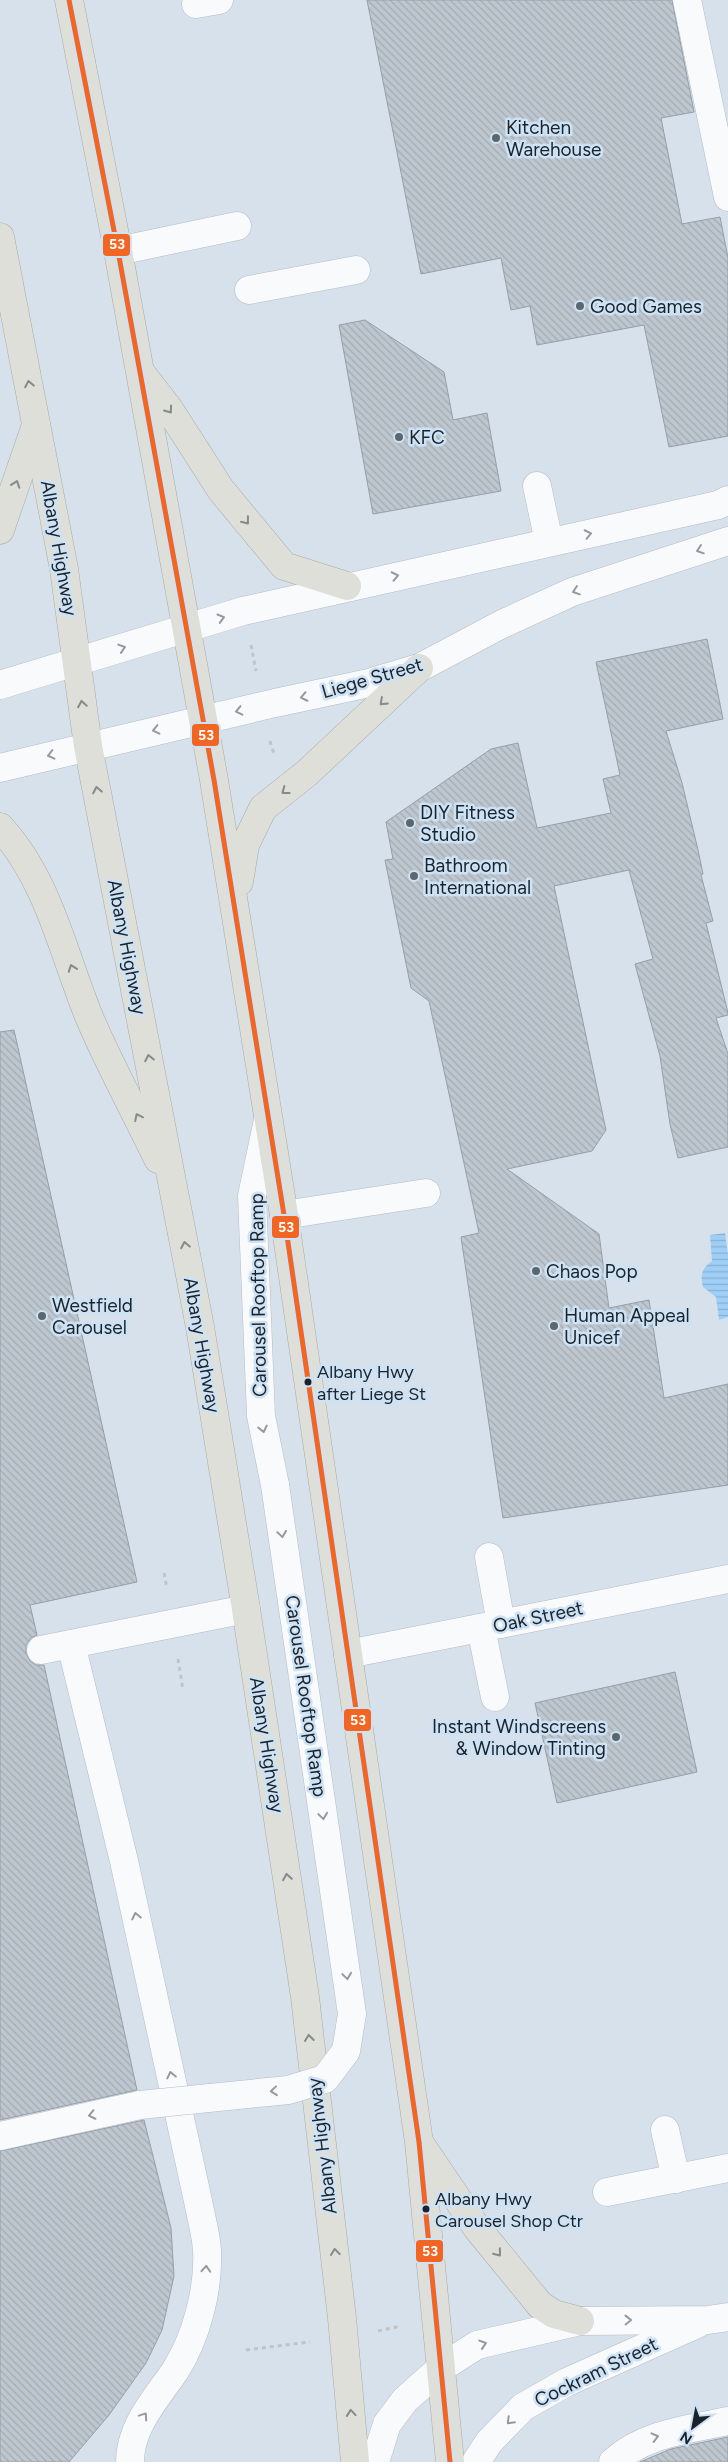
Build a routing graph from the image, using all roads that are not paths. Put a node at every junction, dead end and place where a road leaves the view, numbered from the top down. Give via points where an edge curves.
1 (69, 0) edge
2 (687, 0) edge
3 (728, 197) edge
4 (237, 226) dead end
5 (0, 237) edge
6 (118, 251) junction
7 (356, 270) dead end
8 (249, 290) dead end
9 (139, 371) junction
10 (36, 422) junction
11 (537, 486) dead end
12 (728, 500) edge
13 (0, 530) edge
14 (728, 541) edge
15 (549, 542) junction
16 (347, 586) junction
17 (186, 628) junction
18 (76, 663) junction
19 (419, 668) junction
20 (0, 685) edge
21 (203, 720) junction
22 (88, 746) junction
23 (0, 768) edge
24 (0, 826) edge
25 (235, 906) junction
26 (268, 1120) junction
27 (174, 1192) junction
28 (426, 1192) dead end
29 (284, 1215) junction
30 (489, 1557) dead end
31 (728, 1579) edge
32 (246, 1609) junction
33 (491, 1626) junction
34 (71, 1644) junction
35 (41, 1650) dead end
36 (348, 1654) junction
37 (495, 1697) dead end
38 (665, 2130) dead end
39 (0, 2136) edge
40 (419, 2142) junction
41 (728, 2168) edge
42 (676, 2179) junction
43 (607, 2192) dead end
44 (718, 2318) edge
45 (580, 2321) junction
46 (441, 2368) junction
47 (728, 2421) edge
48 (130, 2462) edge
49 (355, 2462) edge
50 (375, 2462) edge
51 (450, 2462) edge
52 (476, 2462) edge
53 (613, 2462) edge

1 - 6 highway
2 - 3 street
4 - 6 street
10 -> 5 highway, Albany Highway
6 - 9 highway
7 - 8 street
9 -> 16 highway via 169,409 221,490 284,566
9 - 17 highway
13 -> 10 highway
10 - 18 highway, Albany Highway via 71,607
11 - 15 street
15 -> 12 street
14 -> 19 street, Liege Street via 572,592
16 -> 15 street
17 -> 16 street
18 -> 17 street
17 - 21 highway
18 - 20 street
22 -> 18 highway, Albany Highway
19 -> 21 street, Liege Street via 369,683
19 -> 25 highway via 307,773 263,808 245,845
21 -> 22 street, Liege Street
21 - 25 highway
22 -> 23 street, Liege Street
27 -> 22 highway, Albany Highway
27 -> 24 highway via 90,1018 50,907
25 - 26 highway
26 - 29 highway
26 -> 39 street, Carousel Rooftop Ramp, bridge via 252,1196 261,1416 275,1486 352,2014 346,2051 325,2079 288,2090 140,2105
32 -> 27 highway, Albany Highway via 200,1327
28 - 29 street
29 - 36 highway
30 - 33 street
31 - 33 street, Oak Street
32 - 34 street
49 -> 32 highway, Albany Highway via 306,2007
33 - 36 street, Oak Street
33 - 37 street
34 - 35 street
48 -> 34 street via 139,2423 176,2369 194,2331 204,2291 207,2250 124,1861
36 - 40 highway
38 - 42 street
40 -> 45 highway via 477,2228 540,2305 554,2314
40 - 46 highway
41 - 42 street
42 - 43 street
45 -> 44 street, Cockram Street
44 -> 52 street, Cockram Street via 567,2382 523,2407 489,2442
46 -> 45 street, Cockram Street via 477,2345
46 - 50 street, Cockram Street via 405,2400 387,2424
46 - 51 highway
53 -> 47 street via 626,2450 648,2439

